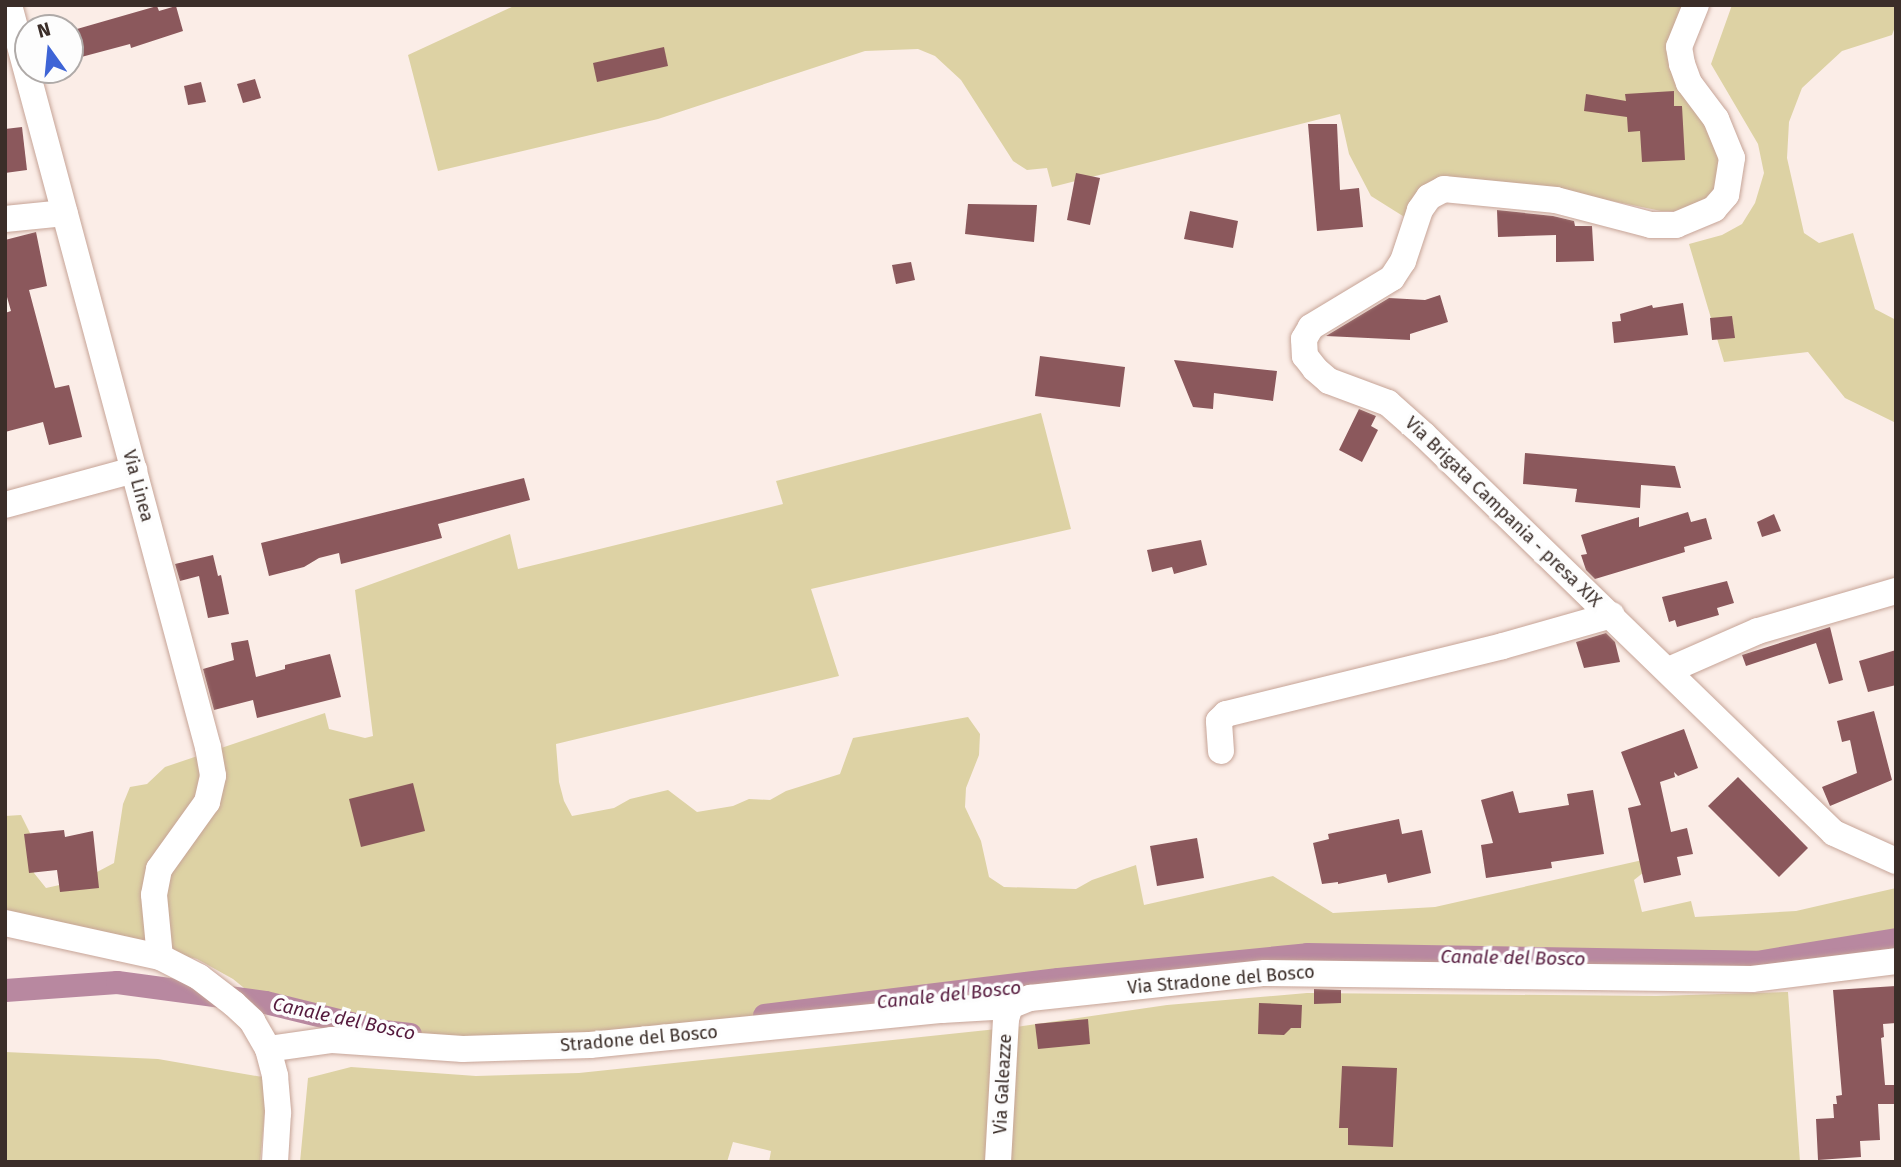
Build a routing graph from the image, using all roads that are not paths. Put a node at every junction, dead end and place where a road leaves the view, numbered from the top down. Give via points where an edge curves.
1 (9, 5) edge
2 (1696, 5) edge
3 (65, 213) junction
4 (5, 219) edge
5 (134, 470) junction
6 (5, 505) edge
7 (1896, 591) edge
8 (1612, 615) junction
9 (1669, 670) junction
10 (1221, 751) dead end
11 (1896, 861) edge
12 (5, 923) edge
13 (160, 957) junction
14 (1896, 961) edge
15 (1010, 1006) junction
16 (268, 1049) junction
17 (275, 1162) edge
18 (998, 1162) edge

1 - 3 street, Via Linea
2 - 8 street, Via Brigata Campania - presa XIX via 1679,47 1682,64 1689,83 1716,119 1732,158 1726,195 1714,209 1676,225 1651,225 1556,200 1444,189 1429,197 1420,210 1403,261 1392,278 1311,327 1304,340 1306,356 1315,369 1329,381 1388,404 1405,418
3 - 4 street
3 - 5 street, Via Linea
5 - 6 street
5 - 13 street, Via Linea via 213,776 207,802 159,869 154,895
7 - 9 street via 1758,631
8 - 9 street, Via Brigata Campania - presa XIX
8 - 10 street via 1226,714 1219,721
9 - 11 street, Via Brigata Campania - presa XIX via 1834,833
12 - 13 street
13 - 16 street via 199,977 234,1004 252,1021
14 - 15 street, Via Stradone del Bosco via 1752,979 1265,973 1030,998
15 - 16 street, Stradone del Bosco via 590,1045 463,1049 332,1040
15 - 18 street, Via Galeazze
16 - 17 street via 278,1096

